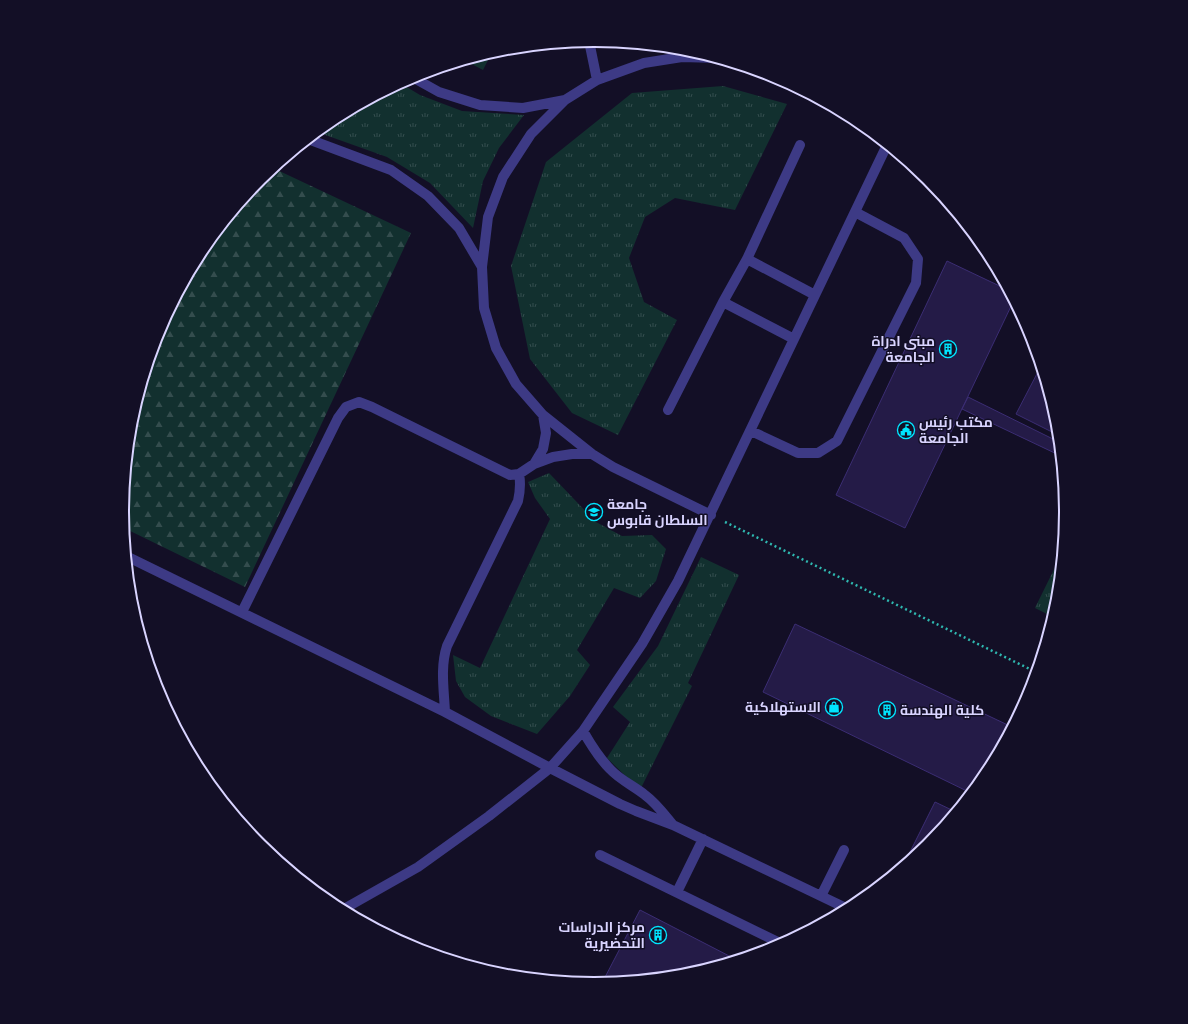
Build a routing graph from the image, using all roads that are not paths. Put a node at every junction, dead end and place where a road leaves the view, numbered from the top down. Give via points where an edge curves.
1 (590, 47) edge
2 (690, 57) edge
3 (597, 80) junction
4 (419, 81) edge
5 (565, 100) junction
6 (314, 141) edge
7 (800, 144) dead end
8 (885, 149) edge
9 (855, 212) junction
10 (747, 260) junction
11 (482, 267) junction
12 (815, 295) junction
13 (723, 302) junction
14 (794, 339) junction
15 (668, 410) dead end
16 (543, 415) junction
17 (751, 430) junction
18 (592, 454) junction
19 (534, 464) junction
20 (520, 474) junction
21 (710, 515) junction
22 (132, 559) edge
23 (242, 612) junction
24 (445, 712) junction
25 (583, 731) junction
26 (550, 768) junction
27 (673, 825) junction
28 (703, 839) junction
29 (844, 850) dead end
30 (600, 855) dead end
31 (677, 892) junction
32 (821, 896) junction
33 (841, 906) edge
34 (348, 907) edge
35 (775, 941) edge

1 - 3 lane
2 - 3 lane via 644,63
3 - 5 lane
4 - 5 lane via 439,92 480,105 523,108
5 - 11 lane via 531,134 503,177 488,217
6 - 11 lane via 391,170 428,196 459,228
7 - 10 lane
8 - 9 lane
9 - 12 lane
9 - 17 lane via 904,238 918,259 916,283 837,441 818,453 798,453
10 - 12 lane
10 - 13 lane
11 - 16 lane via 484,308 496,348 516,384
12 - 14 lane
13 - 14 lane
13 - 15 lane
14 - 17 lane
16 - 18 lane
16 - 19 lane via 546,433 543,449
17 - 21 lane
18 - 19 lane via 553,457
18 - 21 lane
19 - 20 lane
20 - 23 lane via 510,475 372,407 359,402 346,407 322,449
20 - 24 lane via 518,501 444,653
21 - 25 lane via 678,581 642,644
22 - 23 lane
23 - 24 lane
24 - 26 lane
25 - 26 lane
25 - 27 lane via 594,752 610,770 646,795
26 - 27 lane via 636,811
26 - 34 lane via 418,867
27 - 28 lane
28 - 31 lane
28 - 32 lane
29 - 32 lane
30 - 31 lane
31 - 35 lane
32 - 33 lane

